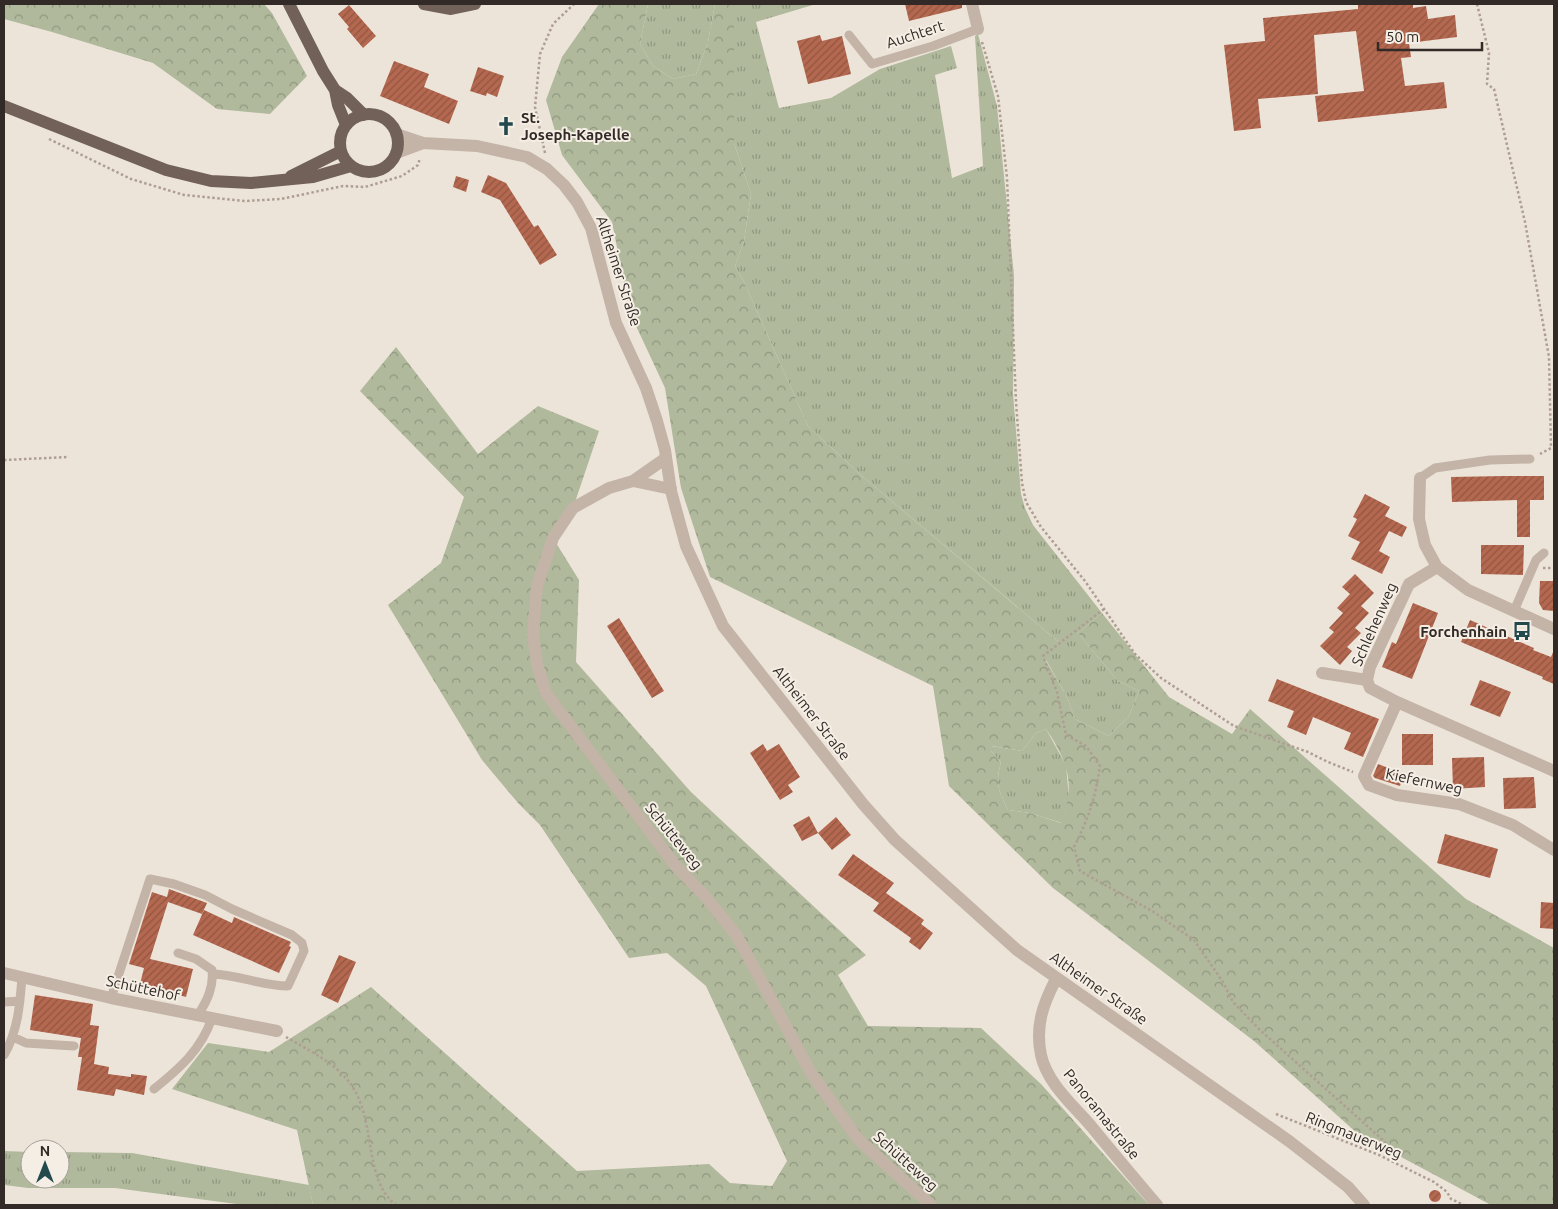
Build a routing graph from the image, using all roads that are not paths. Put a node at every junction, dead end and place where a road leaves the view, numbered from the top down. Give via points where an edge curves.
1 (289, 4) edge
2 (424, 4) edge
3 (475, 4) edge
4 (963, 4) edge
5 (973, 9) edge
6 (978, 29) joint
7 (849, 35) dead end
8 (334, 90) junction
9 (4, 106) edge
10 (364, 115) junction
11 (346, 125) junction
12 (396, 134) junction
13 (423, 143) junction
14 (341, 151) junction
15 (396, 153) junction
16 (351, 166) junction
17 (285, 179) junction
18 (666, 458) junction
19 (1530, 459) road end
20 (1420, 478) joint
21 (633, 481) junction
22 (671, 488) junction
23 (1544, 552) dead end
24 (1437, 567) junction
25 (1514, 611) junction
26 (1554, 629) edge
27 (1322, 673) dead end
28 (1367, 680) junction
29 (1397, 702) junction
30 (1554, 771) edge
31 (1554, 850) edge
32 (178, 953) dead end
33 (4, 973) edge
34 (213, 974) junction
35 (22, 977) junction
36 (1056, 979) junction
37 (111, 998) junction
38 (20, 1001) junction
39 (4, 1002) edge
40 (198, 1016) junction
41 (212, 1018) junction
42 (276, 1031) road end
43 (13, 1037) junction
44 (74, 1046) dead end
45 (4, 1055) edge
46 (154, 1088) dead end
47 (931, 1205) edge
48 (1157, 1205) edge
49 (1364, 1205) edge

1 - 8 main road
2 - 3 main road via 451,10
4 - 5 lane
5 - 6 street
6 - 7 lane, Auchtert via 872,64
8 - 10 main road
8 - 11 main road
9 - 17 main road via 166,170 219,182 251,184
10 - 11 main road
10 - 12 main road via 384,118
11 - 14 main road via 340,142
12 - 13 street, Altheimer Straße
12 - 15 main road
13 - 15 street, Altheimer Straße
13 - 18 street, Altheimer Straße via 457,144 527,157 564,185 591,228 616,323 646,388
14 - 16 main road
14 - 17 main road
15 - 16 main road via 386,167 377,171 359,171
16 - 17 main road via 313,177
18 - 21 street, Schütteweg
18 - 22 street, Altheimer Straße
19 - 20 lane via 1490,460 1435,468
20 - 24 street via 1419,519 1425,545
21 - 22 street, Schütteweg
21 - 47 street, Schütteweg via 609,488 573,508 553,538 537,586 534,635 537,664 546,693 675,866 738,936 811,1073 858,1139
22 - 36 street, Altheimer Straße via 686,546 724,626 743,653 895,840 1017,950
23 - 25 lane via 1536,560
24 - 25 street via 1468,590
24 - 28 street, Schlehenweg via 1409,584
25 - 26 street
27 - 28 street
28 - 29 street via 1370,688
29 - 30 street
29 - 31 street, Kiefernweg via 1364,776 1369,785 1397,795 1459,804 1513,825
32 - 34 lane via 209,966
33 - 35 street, Schüttehof
34 - 37 lane via 272,986 288,986 304,952 302,943 292,935 205,895 150,879
34 - 40 lane via 212,990
35 - 37 street, Schüttehof
35 - 38 lane
36 - 48 street, Panoramastraße via 1041,1012 1038,1031 1041,1056 1053,1081
36 - 49 street, Altheimer Straße via 1289,1141 1348,1187
37 - 40 street, Schüttehof
38 - 39 lane
38 - 43 lane
40 - 41 street, Schüttehof
41 - 42 street, Schüttehof
41 - 46 lane via 194,1053
43 - 44 lane via 26,1043
43 - 45 lane

